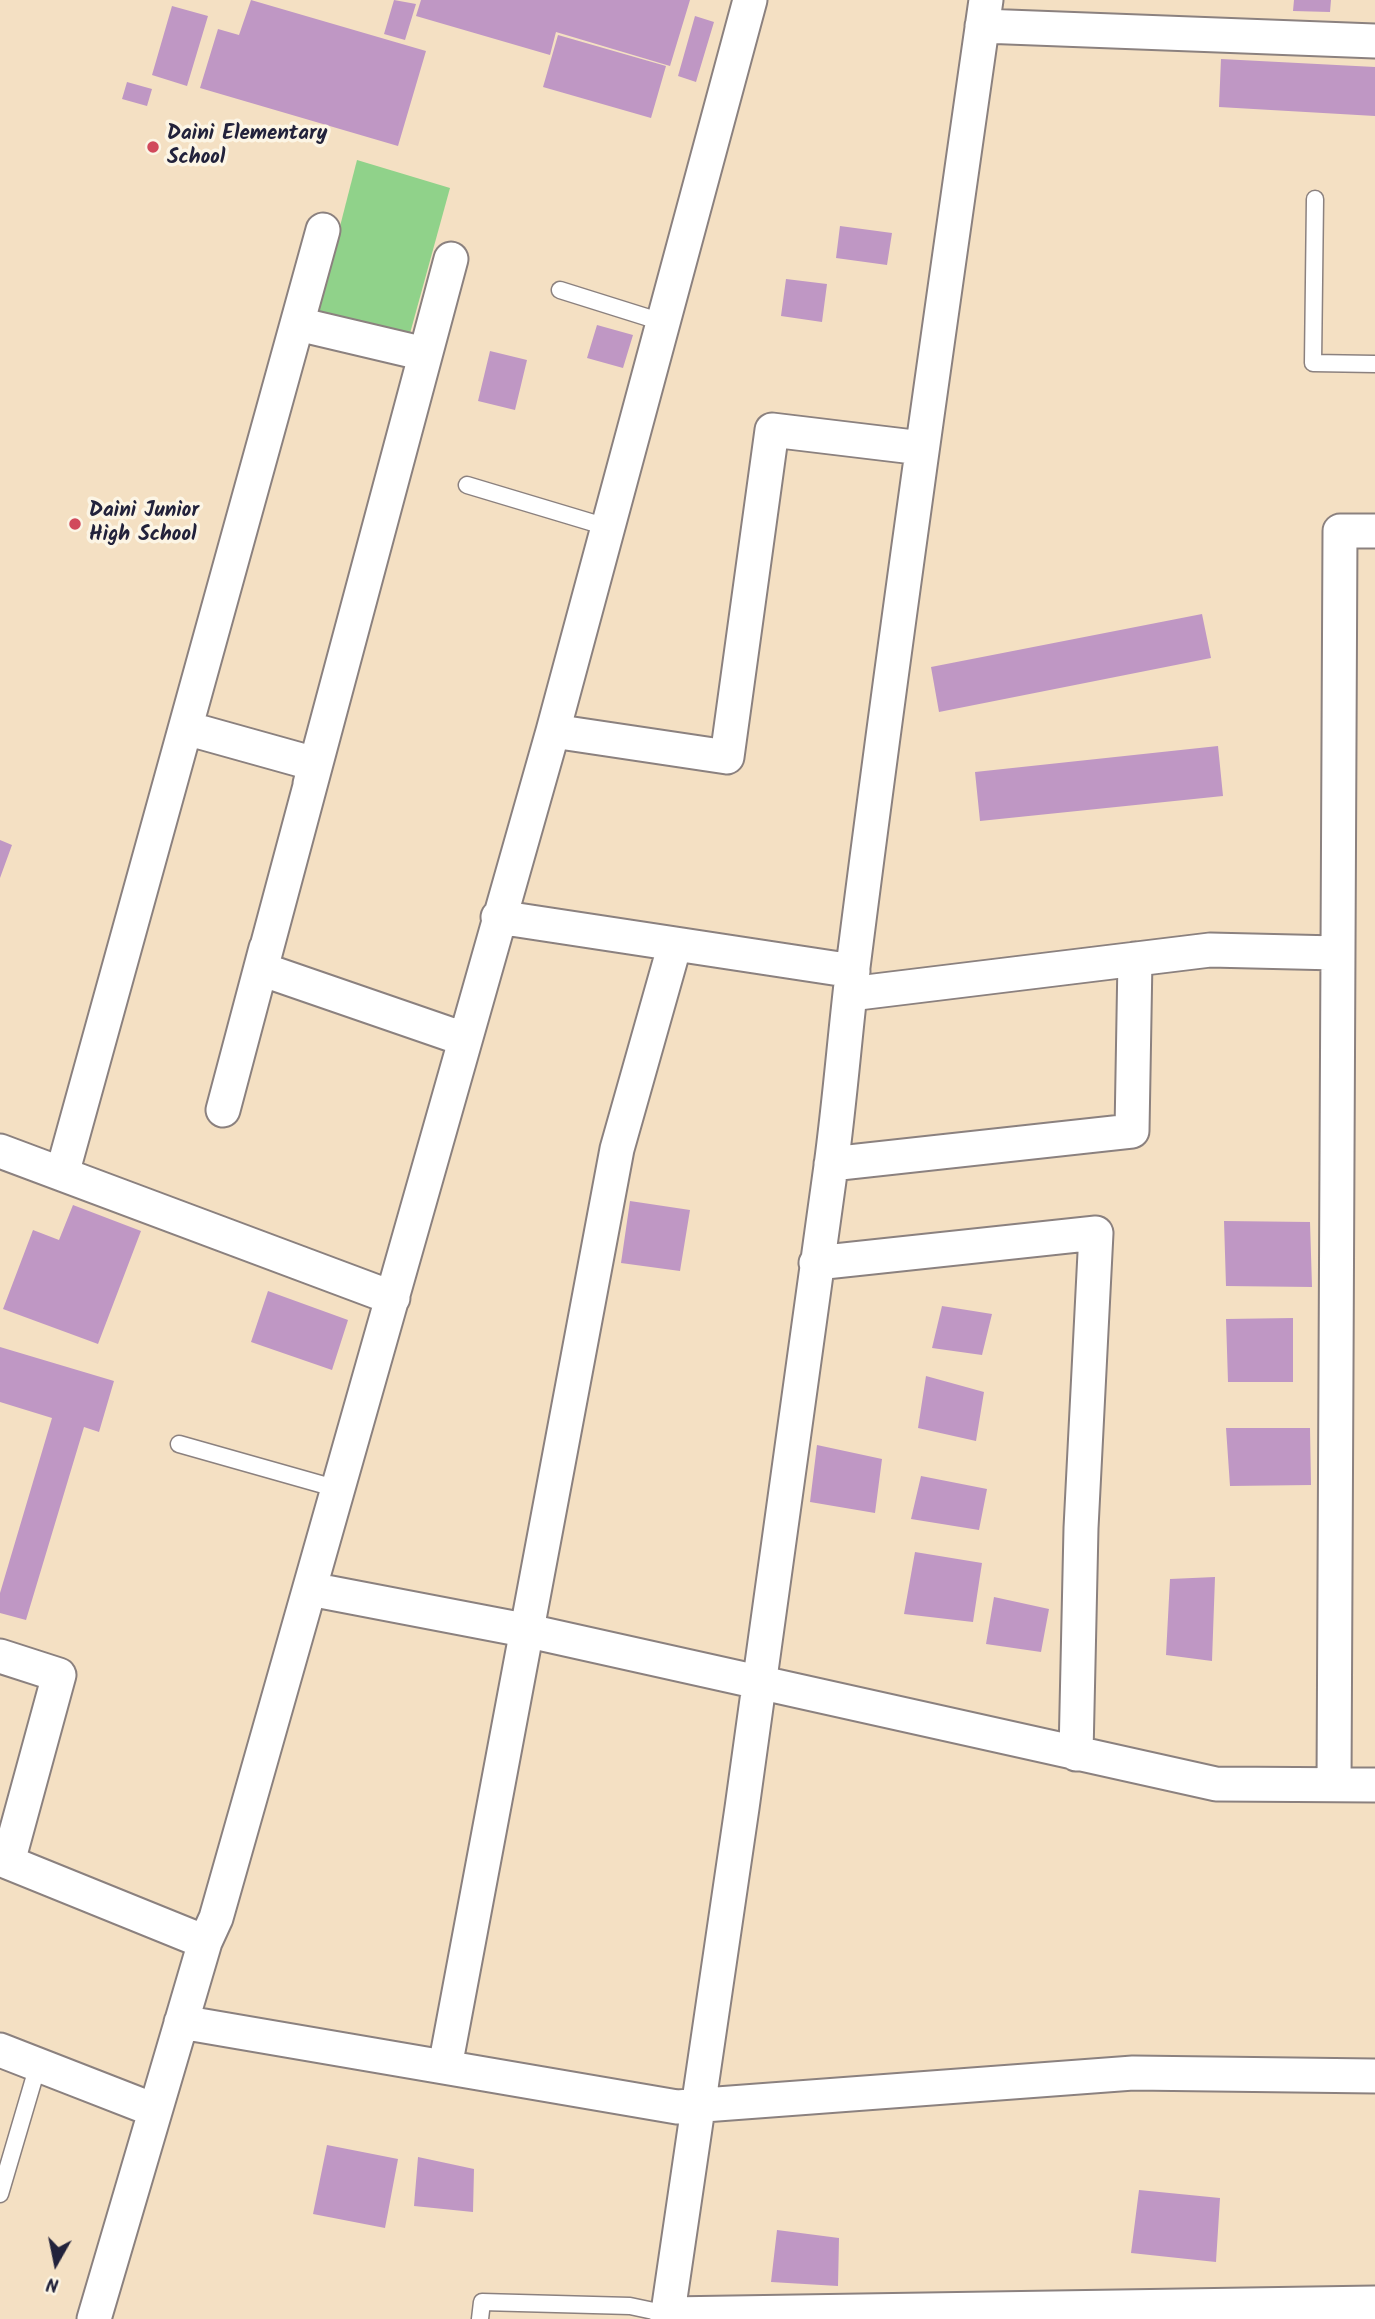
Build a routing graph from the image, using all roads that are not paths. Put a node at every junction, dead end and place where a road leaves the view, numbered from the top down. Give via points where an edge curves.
1 (750, 0) edge
2 (984, 13) edge
3 (1375, 41) edge
4 (1315, 199) dead end
5 (323, 230) dead end
6 (451, 259) dead end
7 (560, 290) dead end
8 (662, 322) junction
9 (298, 324) junction
10 (425, 354) junction
11 (1375, 364) edge
12 (922, 448) junction
13 (467, 485) dead end
14 (607, 527) junction
15 (1375, 531) edge
16 (186, 728) junction
17 (553, 731) junction
18 (315, 764) junction
19 (498, 917) junction
20 (675, 944) junction
21 (1337, 953) junction
22 (1135, 959) junction
23 (852, 982) junction
24 (464, 1039) junction
25 (223, 1110) dead end
26 (0, 1151) edge
27 (831, 1164) junction
28 (62, 1174) junction
29 (817, 1263) junction
30 (393, 1298) junction
31 (179, 1444) dead end
32 (338, 1489) junction
33 (310, 1589) junction
34 (529, 1631) junction
35 (0, 1656) edge
36 (760, 1683) junction
37 (1076, 1754) junction
38 (1334, 1784) junction
39 (1375, 1784) edge
40 (4, 1861) edge
41 (205, 1942) junction
42 (181, 2022) junction
43 (0, 2050) edge
44 (38, 2065) junction
45 (445, 2067) junction
46 (1375, 2076) edge
47 (701, 2104) junction
48 (154, 2110) junction
49 (0, 2194) edge
50 (1375, 2303) edge
51 (917, 2315) edge
52 (668, 2316) edge
53 (94, 2319) edge
54 (480, 2319) edge

1 - 8 street
2 - 3 street
2 - 12 street
4 - 11 lane via 1313,363
5 - 9 street
6 - 10 street
7 - 8 lane
8 - 14 street
9 - 10 street
9 - 16 street
10 - 18 street
12 - 17 street via 772,430 727,757
12 - 23 street
13 - 14 lane
14 - 17 street
15 - 21 street via 1340,531
16 - 18 street
16 - 28 street
17 - 19 street
18 - 24 street via 261,969
18 - 25 street
19 - 20 street
19 - 24 street
20 - 23 street
20 - 34 street via 617,1149
21 - 22 street via 1210,950
21 - 38 street
22 - 23 street
22 - 27 street via 1132,1131
23 - 27 street
24 - 30 street
26 - 28 street
27 - 29 street
28 - 30 street
29 - 36 street
29 - 37 street via 1096,1233 1081,1528
30 - 32 street
31 - 32 lane
32 - 33 street
33 - 34 street
33 - 41 street via 216,1918
34 - 36 street
34 - 45 street
35 - 40 street via 59,1675
36 - 37 street
36 - 47 street
37 - 38 street via 1216,1784
38 - 39 street
40 - 41 street
41 - 42 street
42 - 45 street
42 - 48 street
43 - 44 street
44 - 48 street
44 - 49 lane
45 - 47 street via 677,2107
46 - 47 street via 1133,2073
47 - 52 street
48 - 53 street
50 - 51 street
51 - 52 street
52 - 54 lane via 630,2306 482,2302

